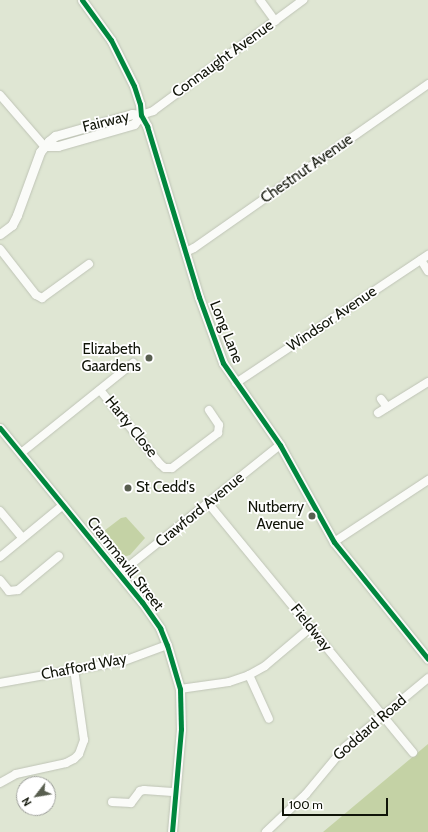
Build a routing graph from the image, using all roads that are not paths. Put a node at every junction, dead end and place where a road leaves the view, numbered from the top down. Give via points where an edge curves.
1 (82, 0) edge
2 (260, 0) edge
3 (303, 0) edge
4 (275, 21) junction
5 (428, 84) edge
6 (0, 95) edge
7 (141, 115) junction
8 (44, 146) junction
9 (0, 234) edge
10 (0, 249) edge
11 (186, 252) junction
12 (425, 257) edge
13 (89, 264) dead end
14 (428, 271) edge
15 (133, 363) dead end
16 (428, 382) edge
17 (236, 383) junction
18 (100, 390) junction
19 (381, 399) dead end
20 (387, 407) junction
21 (209, 410) dead end
22 (378, 413) dead end
23 (0, 428) edge
24 (280, 445) junction
25 (21, 453) junction
26 (428, 480) edge
27 (208, 503) junction
28 (63, 505) junction
29 (0, 511) edge
30 (23, 538) junction
31 (334, 542) junction
32 (59, 556) dead end
33 (0, 557) edge
34 (119, 574) junction
35 (0, 580) edge
36 (310, 628) junction
37 (167, 644) junction
38 (428, 659) edge
39 (74, 669) junction
40 (250, 675) junction
41 (428, 678) edge
42 (0, 683) edge
43 (180, 689) junction
44 (383, 715) junction
45 (269, 719) dead end
46 (413, 754) dead end
47 (0, 783) edge
48 (176, 792) junction
49 (112, 802) dead end
50 (172, 832) edge
51 (266, 832) edge

1 - 7 street, Long Lane via 111,40 127,69 140,104
2 - 4 street
3 - 4 street, Connaught Avenue
4 - 7 street, Connaught Avenue via 153,111
5 - 11 street, Chestnut Avenue
6 - 8 street
7 - 8 street, Fairway via 134,124 58,146
7 - 11 street, Long Lane via 147,126
8 - 9 street via 12,225
10 - 13 street via 36,295 42,298
11 - 17 street, Long Lane via 214,341 225,367
12 - 14 street
12 - 17 street, Windsor Avenue
15 - 18 street, Harty Close
16 - 20 street
17 - 24 street, Long Lane
18 - 21 street, Harty Close via 165,468 172,468 218,433 219,425
18 - 25 street, Harty Close
19 - 20 street
20 - 22 street
23 - 25 street, Crammavill Street
24 - 27 street, Crawford Avenue
24 - 31 street, Long Lane
25 - 28 street, Crammavill Street
26 - 31 street
27 - 34 street, Crawford Avenue
27 - 36 street, Fieldway
28 - 30 street
28 - 34 street, Crammavill Street
29 - 30 street
30 - 33 street
31 - 38 street, Long Lane
32 - 35 street via 18,590 9,591
34 - 37 street, Crammavill Street via 151,613
36 - 40 street via 265,666
36 - 44 street, Fieldway
37 - 39 street, Chafford Way via 124,661
37 - 43 street, Crammavill Street
39 - 42 street, Chafford Way
39 - 47 street via 84,740 79,754 66,763 16,774
40 - 43 street via 229,682
40 - 45 street
41 - 44 street, Goddard Road
43 - 48 street, Crammavill Street via 181,729
44 - 46 street, Fieldway
44 - 51 street, Goddard Road via 345,747 306,794
48 - 49 street via 144,790 140,791 131,803
48 - 50 street, Crammavill Street

